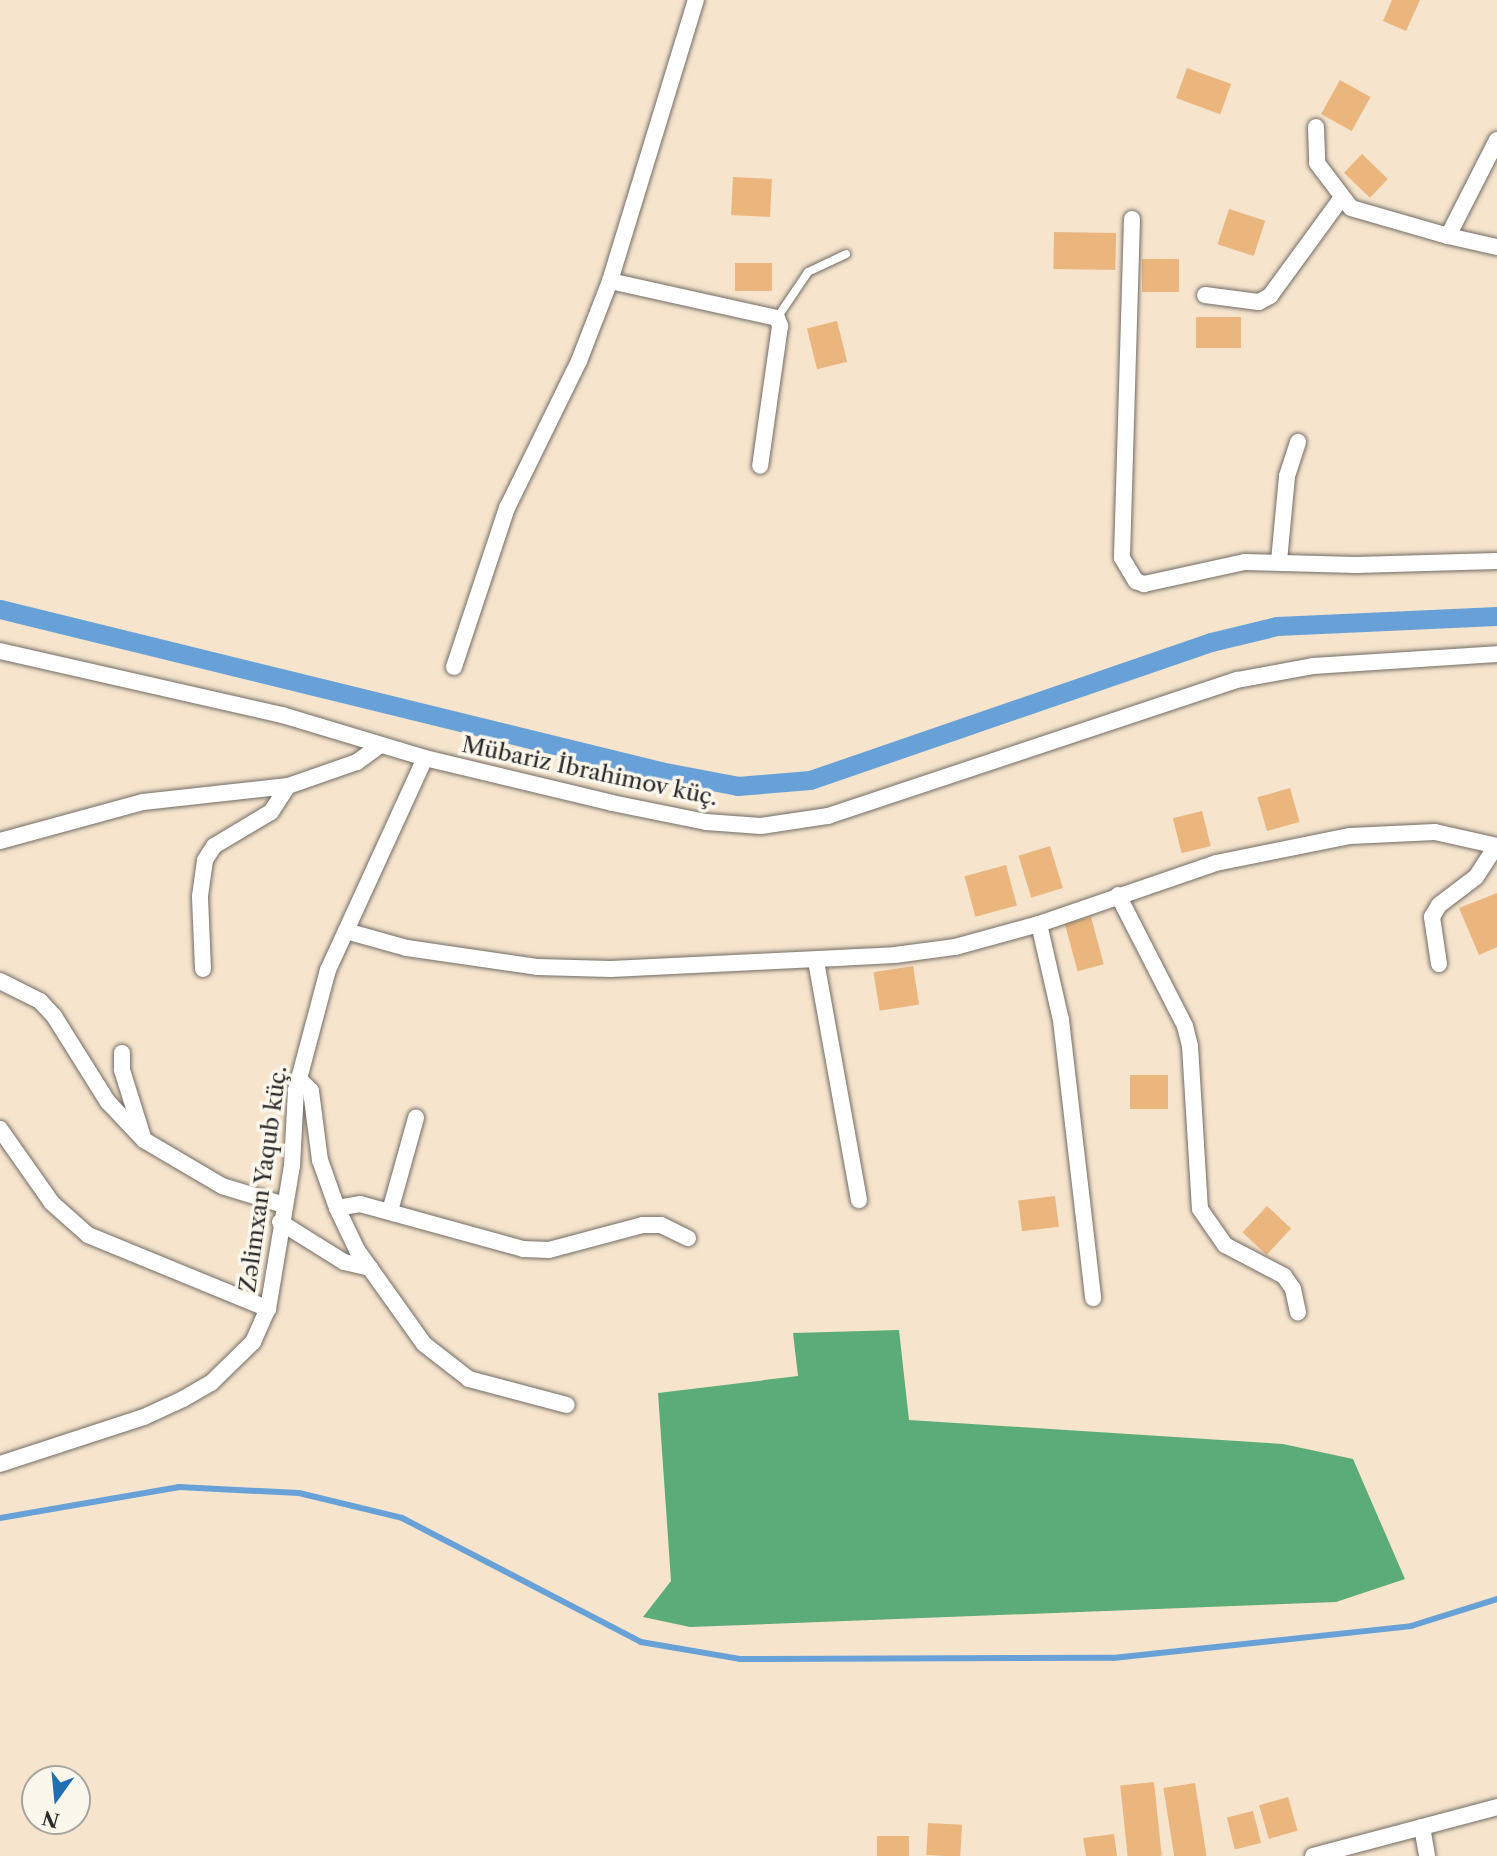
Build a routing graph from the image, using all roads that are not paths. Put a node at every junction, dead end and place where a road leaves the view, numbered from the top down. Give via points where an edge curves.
1 (696, 0) edge
2 (1316, 127) dead end
3 (1497, 140) edge
4 (1340, 200) junction
5 (1132, 219) dead end
6 (1448, 236) junction
7 (1497, 247) edge
8 (846, 254) dead end
9 (610, 281) junction
10 (1205, 295) dead end
11 (777, 318) junction
12 (1298, 442) dead end
13 (760, 466) dead end
14 (1279, 561) junction
15 (1497, 561) edge
16 (0, 650) edge
17 (1497, 654) edge
18 (454, 667) dead end
19 (379, 746) junction
20 (425, 758) junction
21 (288, 786) junction
22 (0, 841) edge
23 (1496, 846) edge
24 (1118, 895) junction
25 (1040, 924) junction
26 (345, 931) junction
27 (816, 961) junction
28 (1439, 964) dead end
29 (203, 969) dead end
30 (0, 981) edge
31 (122, 1053) dead end
32 (299, 1079) junction
33 (416, 1118) dead end
34 (0, 1129) edge
35 (144, 1140) junction
36 (859, 1200) dead end
37 (284, 1205) junction
38 (337, 1208) junction
39 (390, 1211) junction
40 (280, 1222) junction
41 (688, 1238) dead end
42 (370, 1268) junction
43 (1093, 1298) dead end
44 (268, 1309) junction
45 (1298, 1312) dead end
46 (567, 1405) dead end
47 (0, 1464) edge
48 (1497, 1807) edge
49 (1422, 1827) junction
50 (1313, 1856) edge
51 (1427, 1856) edge

1 - 9 street
2 - 4 street via 1317,163
3 - 6 street
4 - 6 street via 1367,215
4 - 10 street via 1270,296 1259,302
5 - 14 street via 1122,558 1126,571 1144,584 1245,562
6 - 7 street
8 - 11 lane via 808,272
9 - 11 street
9 - 18 street via 579,361 508,508
11 - 13 street via 780,326
12 - 14 street via 1287,476
14 - 15 street via 1356,565
16 - 19 street, Mübariz İbrahimov küç. via 282,715
17 - 20 street, Mübariz İbrahimov küç. via 1313,666 1237,680 796,823 706,822
19 - 20 street, Mübariz İbrahimov küç.
19 - 21 street via 357,762
20 - 26 street, Zəlimxan Yaqub küç.
21 - 22 street via 143,802
21 - 29 street via 271,811 214,846 205,860 200,896
23 - 24 street via 1435,832 1350,836 1216,863
23 - 28 street via 1476,877 1439,905 1432,918
24 - 25 street
24 - 45 street via 1185,1026 1200,1209 1225,1245 1284,1276 1293,1289
25 - 27 street via 954,947
25 - 43 street via 1061,1020
26 - 27 street via 407,948 537,967 611,970
26 - 32 street, Zəlimxan Yaqub küç. via 328,970
27 - 36 street
30 - 35 street via 40,1001 54,1016 108,1102
31 - 35 street via 122,1070
32 - 37 street, Zəlimxan Yaqub küç.
32 - 38 street via 311,1091 320,1160
33 - 39 street
34 - 44 street via 52,1203 88,1235
35 - 37 street via 222,1186
37 - 40 street, Zəlimxan Yaqub küç.
38 - 39 street via 360,1204
38 - 42 street
39 - 41 street via 523,1248 549,1250 643,1225 660,1225
40 - 42 street via 344,1262
40 - 44 street, Zəlimxan Yaqub küç.
42 - 46 street via 425,1345 450,1368 494,1388
44 - 47 street, Zəlimxan Yaqub küç. via 253,1342 211,1383 144,1416
48 - 49 street
49 - 50 street
49 - 51 street

